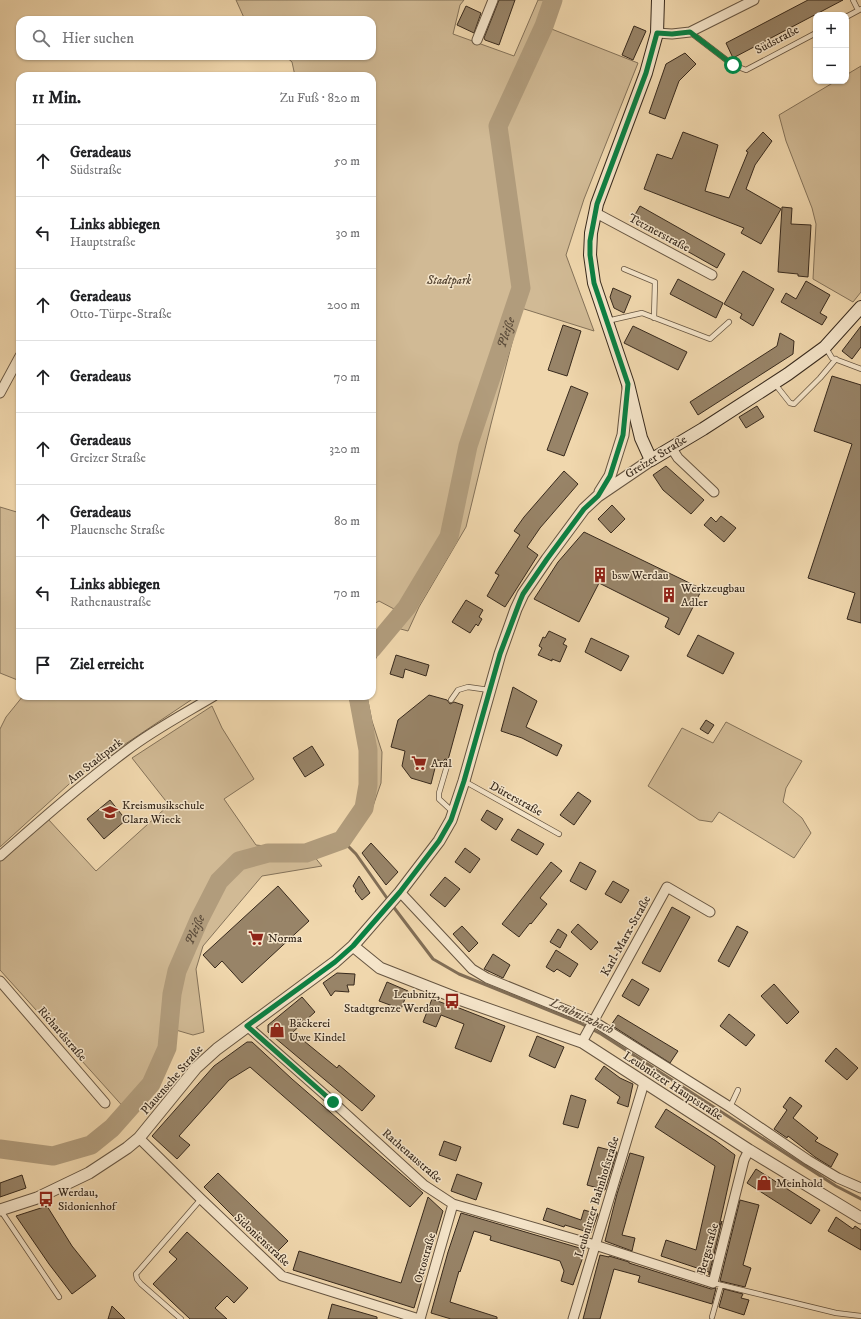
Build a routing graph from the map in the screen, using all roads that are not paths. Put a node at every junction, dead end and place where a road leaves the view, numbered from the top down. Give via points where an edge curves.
1 (493, 0) edge
2 (658, 0) edge
3 (754, 0) edge
4 (853, 0) edge
5 (860, 9) edge
6 (849, 15) edge
7 (690, 32) junction
8 (657, 33) junction
9 (813, 34) edge
10 (477, 40) dead end
11 (596, 213) junction
12 (624, 269) dead end
13 (712, 275) dead end
14 (861, 307) edge
15 (654, 318) junction
16 (607, 321) junction
17 (729, 322) dead end
18 (825, 347) junction
19 (836, 359) junction
20 (16, 363) edge
21 (861, 369) edge
22 (774, 383) junction
23 (628, 384) junction
24 (0, 393) edge
25 (671, 448) junction
26 (650, 460) junction
27 (714, 492) dead end
28 (598, 496) junction
29 (489, 690) junction
30 (207, 700) edge
31 (452, 700) dead end
32 (446, 763) dead end
33 (464, 781) junction
34 (454, 812) junction
35 (559, 834) dead end
36 (0, 856) edge
37 (398, 894) junction
38 (710, 912) dead end
39 (353, 946) junction
40 (0, 981) edge
41 (247, 1026) junction
42 (588, 1030) junction
43 (644, 1083) junction
44 (738, 1090) dead end
45 (105, 1103) dead end
46 (730, 1107) junction
47 (139, 1138) junction
48 (749, 1150) junction
49 (861, 1188) edge
50 (200, 1199) junction
51 (452, 1204) junction
52 (0, 1210) edge
53 (861, 1218) edge
54 (595, 1246) junction
55 (717, 1284) junction
56 (59, 1297) dead end
57 (861, 1316) edge
58 (712, 1317) dead end
59 (181, 1319) edge
60 (420, 1319) edge
61 (573, 1319) edge

1 - 10 street
2 - 8 main road
3 - 7 street
4 - 5 lane
5 - 6 lane
7 - 8 street
7 - 9 lane, Südstraße via 733,65 746,70
8 - 11 main road via 646,73 597,204
11 - 13 street, Tetznerstraße
11 - 16 main road via 590,255 594,283
12 - 15 lane via 655,282
14 - 18 main road, Greizer Straße
15 - 16 lane via 642,313
15 - 17 lane via 710,339
16 - 23 main road
18 - 19 lane via 832,358
18 - 22 main road, Greizer Straße
19 - 21 lane
19 - 22 lane via 794,404 790,403
20 - 24 street
22 - 25 main road, Greizer Straße
23 - 26 main road via 641,438
23 - 28 street via 623,435 610,476
25 - 26 main road, Greizer Straße
25 - 27 street
26 - 28 street, Greizer Straße
28 - 29 street, Greizer Straße via 584,509 523,594
29 - 31 lane via 468,687 458,690
29 - 33 street, Greizer Straße
30 - 36 street, Am Stadtpark via 126,751
32 - 34 lane via 438,793 439,800
33 - 34 street, Greizer Straße
33 - 35 lane, Dürerstraße
34 - 37 street, Greizer Straße via 439,841
37 - 39 street, Greizer Straße
37 - 42 street, Leubnitzer Hauptstraße via 472,969
38 - 42 street, Karl-Marx-Straße via 667,887
39 - 41 street, Plauensche Straße
39 - 42 street, Leubnitzer Hauptstraße via 380,968 459,999
40 - 45 street, Richardstraße
41 - 47 street, Plauensche Straße via 196,1068
41 - 51 street, Rathenaustraße via 424,1185
42 - 43 street, Leubnitzer Hauptstraße
42 - 46 street, Leubnitzer Hauptstraße
43 - 48 street, Leubnitzer Hauptstraße
43 - 54 street, Leubnitzer Bahnhofstraße
44 - 46 lane
46 - 49 street, Leubnitzer Hauptstraße via 808,1160
47 - 50 street, Sidonienstraße
47 - 52 street, Plauensche Straße via 89,1173 37,1198
48 - 53 street, Leubnitzer Hauptstraße
48 - 55 street, Bergstraße via 744,1160
50 - 59 lane via 136,1274 141,1284
50 - 60 street, Sidonienstraße via 282,1276
51 - 54 street, Rathenaustraße
51 - 60 street, Ottostraße
52 - 56 lane
54 - 55 street, Bergstraße
54 - 61 street, Leubnitzer Bahnhofstraße
55 - 57 lane via 836,1313
55 - 58 lane

